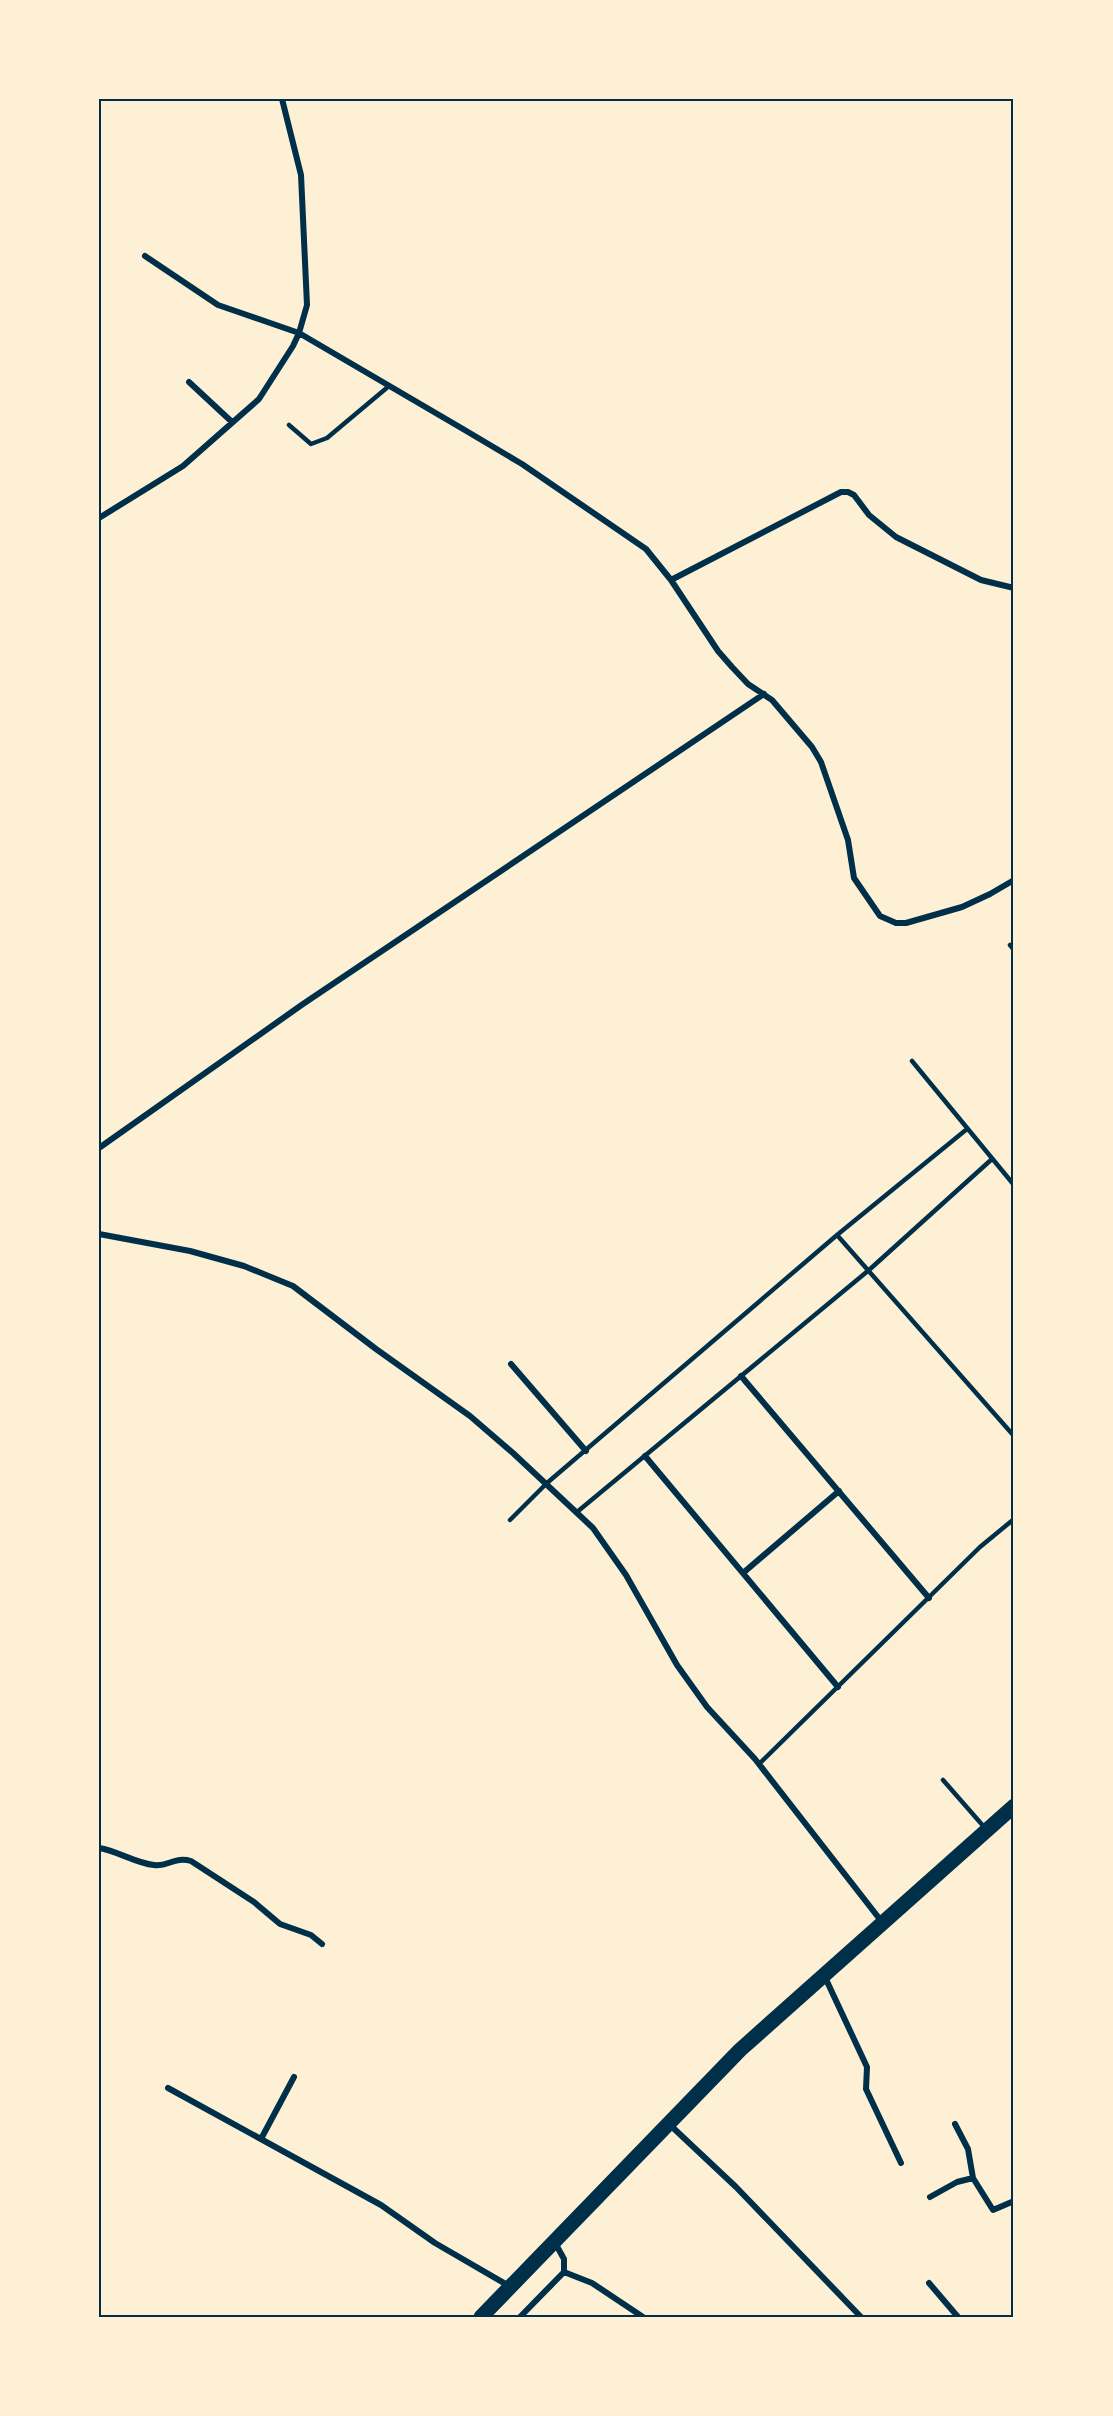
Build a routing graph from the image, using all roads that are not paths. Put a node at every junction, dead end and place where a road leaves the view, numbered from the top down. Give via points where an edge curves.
1 (282, 99) edge
2 (145, 256) dead end
3 (299, 333) junction
4 (189, 382) dead end
5 (389, 386) junction
6 (232, 422) junction
7 (289, 425) dead end
8 (99, 518) edge
9 (670, 580) junction
10 (1014, 588) edge
11 (764, 694) junction
12 (1014, 880) edge
13 (912, 1061) dead end
14 (967, 1129) junction
15 (99, 1148) edge
16 (992, 1159) junction
17 (1014, 1185) edge
18 (99, 1234) edge
19 (837, 1235) junction
20 (869, 1270) junction
21 (510, 1364) dead end
22 (741, 1376) junction
23 (1014, 1436) edge
24 (586, 1450) junction
25 (645, 1456) junction
26 (547, 1483) junction
27 (839, 1491) junction
28 (577, 1512) junction
29 (1014, 1519) edge
30 (510, 1520) dead end
31 (743, 1573) junction
32 (929, 1598) junction
33 (838, 1686) junction
34 (759, 1764) junction
35 (943, 1780) dead end
36 (1014, 1806) edge
37 (986, 1830) junction
38 (99, 1848) edge
39 (882, 1922) junction
40 (322, 1944) dead end
41 (824, 1974) junction
42 (294, 2077) dead end
43 (168, 2088) dead end
44 (668, 2123) junction
45 (955, 2124) dead end
46 (261, 2139) junction
47 (901, 2163) dead end
48 (973, 2178) junction
49 (930, 2197) dead end
50 (1014, 2200) edge
51 (554, 2240) junction
52 (564, 2271) junction
53 (929, 2283) dead end
54 (509, 2287) junction
55 (481, 2317) edge
56 (520, 2317) edge
57 (643, 2317) edge
58 (861, 2317) edge
59 (958, 2317) edge

1 - 3 street via 301,175 307,306
2 - 3 street via 218,305
3 - 5 street
3 - 6 street via 259,399
4 - 6 street
5 - 7 lane via 327,438 311,444
5 - 9 street via 522,464 646,549
6 - 8 street via 183,466
9 - 10 street via 841,492 848,492 896,537 981,580
9 - 11 street via 718,651 748,684
11 - 12 street via 799,729 820,762 848,840 854,878 880,916 896,923 906,922 962,907
11 - 15 street via 303,1004
13 - 14 lane
14 - 16 lane
14 - 19 lane
16 - 17 lane
16 - 20 lane
18 - 26 street via 190,1251 244,1266 293,1286 470,1416
19 - 20 lane
19 - 24 lane
20 - 22 lane
20 - 23 lane
21 - 24 street
22 - 25 lane
22 - 27 street
24 - 26 lane
25 - 28 lane
25 - 31 street
26 - 28 street
26 - 30 lane
27 - 31 street
27 - 32 street
28 - 34 street via 626,1575 677,1665 707,1707
29 - 32 lane
31 - 33 street
32 - 33 lane
33 - 34 lane
34 - 39 street
35 - 37 lane
36 - 37 highway
37 - 39 highway
38 - 40 street via 157,1866 183,1858 191,1861 280,1924 305,1932
39 - 41 highway
41 - 44 highway via 740,2050
41 - 47 street via 867,2067 866,2089
42 - 46 street
43 - 46 street
44 - 51 highway
44 - 58 street via 736,2187
45 - 48 street via 968,2149
46 - 54 street via 381,2205
48 - 49 street
48 - 50 street via 993,2210
51 - 52 street via 564,2259
51 - 54 highway
52 - 56 street
52 - 57 street via 592,2283
53 - 59 street
54 - 55 highway

